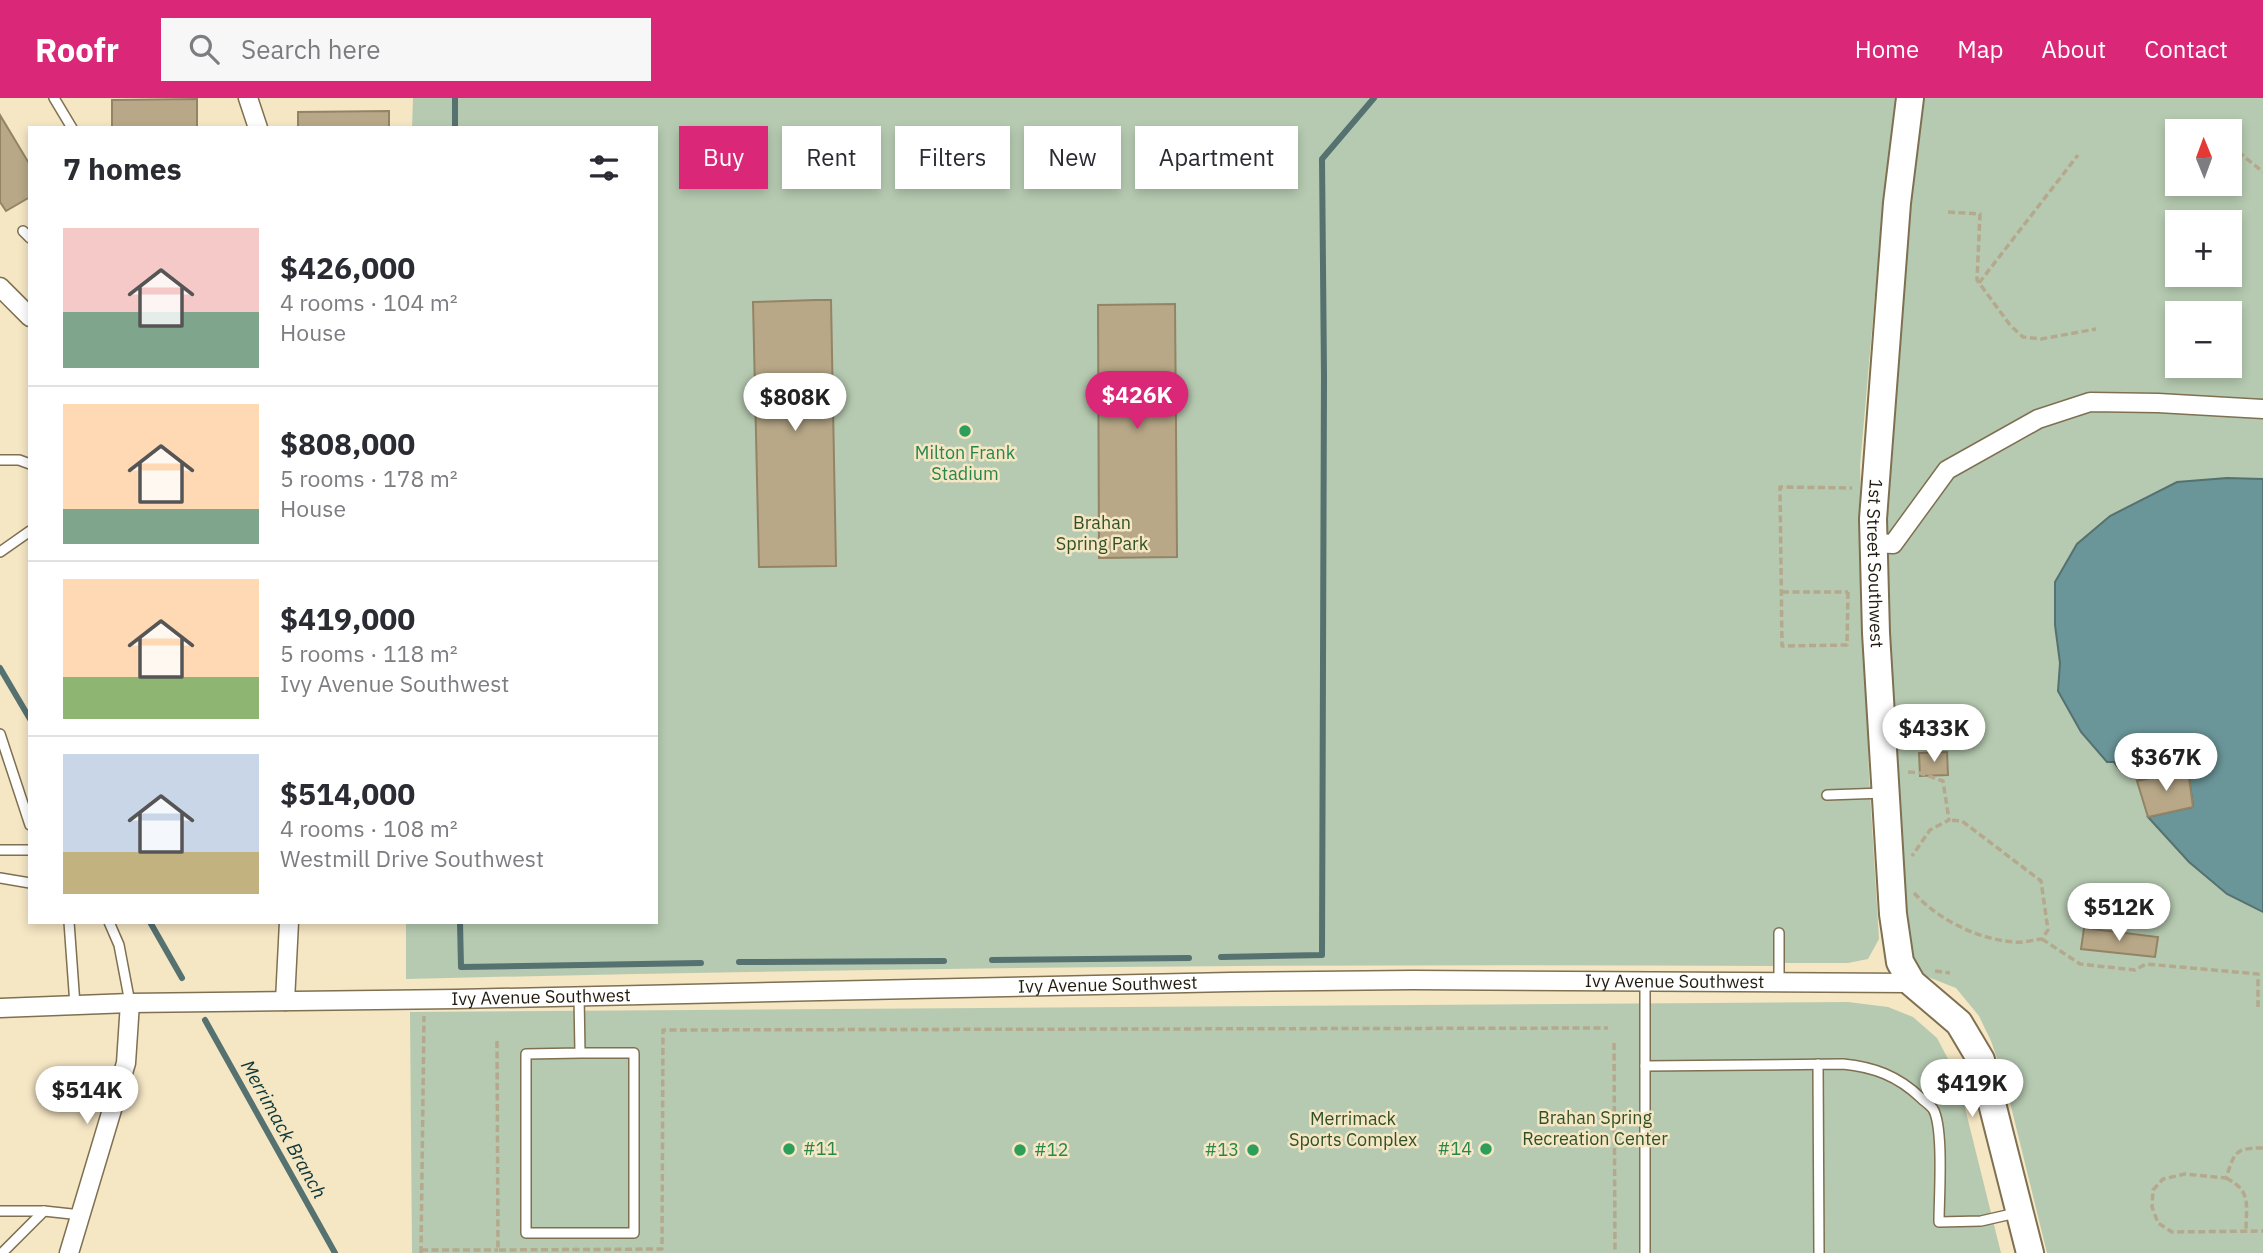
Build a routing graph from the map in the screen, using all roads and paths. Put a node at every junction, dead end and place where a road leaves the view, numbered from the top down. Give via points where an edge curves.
1 (54, 98) edge
2 (248, 98) edge
3 (1910, 98) edge
4 (71, 126) edge
5 (257, 126) edge
6 (2078, 155) dead end
7 (2242, 155) edge
8 (2263, 172) edge
9 (1948, 212) dead end
10 (1979, 283) junction
11 (0, 287) edge
12 (28, 315) edge
13 (2096, 329) dead end
14 (2263, 409) edge
15 (0, 460) edge
16 (28, 463) edge
17 (1875, 489) junction
18 (28, 532) edge
19 (1874, 543) junction
20 (0, 552) edge
21 (1782, 593) junction
22 (0, 734) edge
23 (1885, 782) junction
24 (1827, 795) dead end
25 (28, 819) edge
26 (1949, 820) junction
27 (0, 850) edge
28 (28, 850) edge
29 (1910, 858) dead end
30 (0, 878) edge
31 (28, 883) edge
32 (1911, 890) dead end
33 (69, 924) edge
34 (110, 924) edge
35 (289, 924) edge
36 (1779, 933) dead end
37 (2042, 939) junction
38 (1645, 982) junction
39 (1779, 982) junction
40 (1912, 983) junction
41 (2260, 989) edge
42 (579, 995) junction
43 (285, 1001) junction
44 (130, 1003) junction
45 (75, 1005) junction
46 (2258, 1007) dead end
47 (0, 1008) edge
48 (425, 1014) dead end
49 (1608, 1028) dead end
50 (497, 1041) dead end
51 (1614, 1043) dead end
52 (580, 1053) junction
53 (1818, 1064) junction
54 (1645, 1066) junction
55 (2263, 1148) edge
56 (2226, 1178) junction
57 (0, 1211) edge
58 (44, 1211) junction
59 (2021, 1213) junction
60 (80, 1215) junction
61 (2246, 1230) junction
62 (2263, 1231) edge
63 (498, 1250) junction
64 (580, 1251) edge
65 (421, 1252) edge
66 (2, 1253) edge
67 (69, 1253) edge
68 (1615, 1253) edge
69 (1646, 1253) edge
70 (1819, 1253) edge
71 (2030, 1253) edge

1 - 4 lane
2 - 5 street
3 - 17 street, 1st Street Southwest via 1897,203
6 - 10 path
7 - 8 path
9 - 10 path via 1980,214
10 - 13 path via 2023,337 2041,339
11 - 12 street
14 - 19 street via 2090,402 2038,419 1947,470 1894,544
15 - 16 lane
17 - 19 street, 1st Street Southwest
17 - 21 path via 1780,487
18 - 20 lane
19 - 23 street, 1st Street Southwest
21 - 21 path via 1848,592 1847,645 1782,646
22 - 25 lane
23 - 24 lane
23 - 26 path via 1920,773 1943,781
23 - 40 street, 1st Street Southwest via 1898,950
26 - 29 path via 1930,830
26 - 37 path via 1962,821 2041,881 2048,930
27 - 28 lane
30 - 31 lane
32 - 37 path via 1956,925 1979,935 2016,942
33 - 45 lane
34 - 44 lane via 119,945
35 - 43 street
36 - 39 lane
37 - 41 path via 2080,964 2135,970 2146,964 2258,974
38 - 39 street, Ivy Avenue Southwest
38 - 42 street, Ivy Avenue Southwest via 1309,981
38 - 54 lane
39 - 40 street, Ivy Avenue Southwest
40 - 59 street via 1959,1023 1981,1060
41 - 46 path
42 - 43 street, Ivy Avenue Southwest
42 - 52 lane
43 - 44 street, Ivy Avenue Southwest
44 - 45 street, Ivy Avenue Southwest
44 - 60 street via 126,1063
45 - 47 street, Ivy Avenue Southwest
48 - 65 path
49 - 64 path via 663,1030 662,1249
50 - 63 path
51 - 68 path
52 - 52 lane via 526,1054 526,1233 634,1233 634,1054
53 - 54 lane
53 - 59 lane via 1868,1066 1892,1076 1933,1109 1938,1129 1938,1222 1982,1221
53 - 70 lane
54 - 69 lane
55 - 56 path via 2242,1148
56 - 61 path via 2246,1194
56 - 61 path via 2185,1174 2163,1179 2153,1190 2151,1208 2158,1223 2172,1232
57 - 58 lane
58 - 60 lane
58 - 66 lane
59 - 71 street
60 - 67 street
61 - 62 path
63 - 64 path
63 - 65 path

